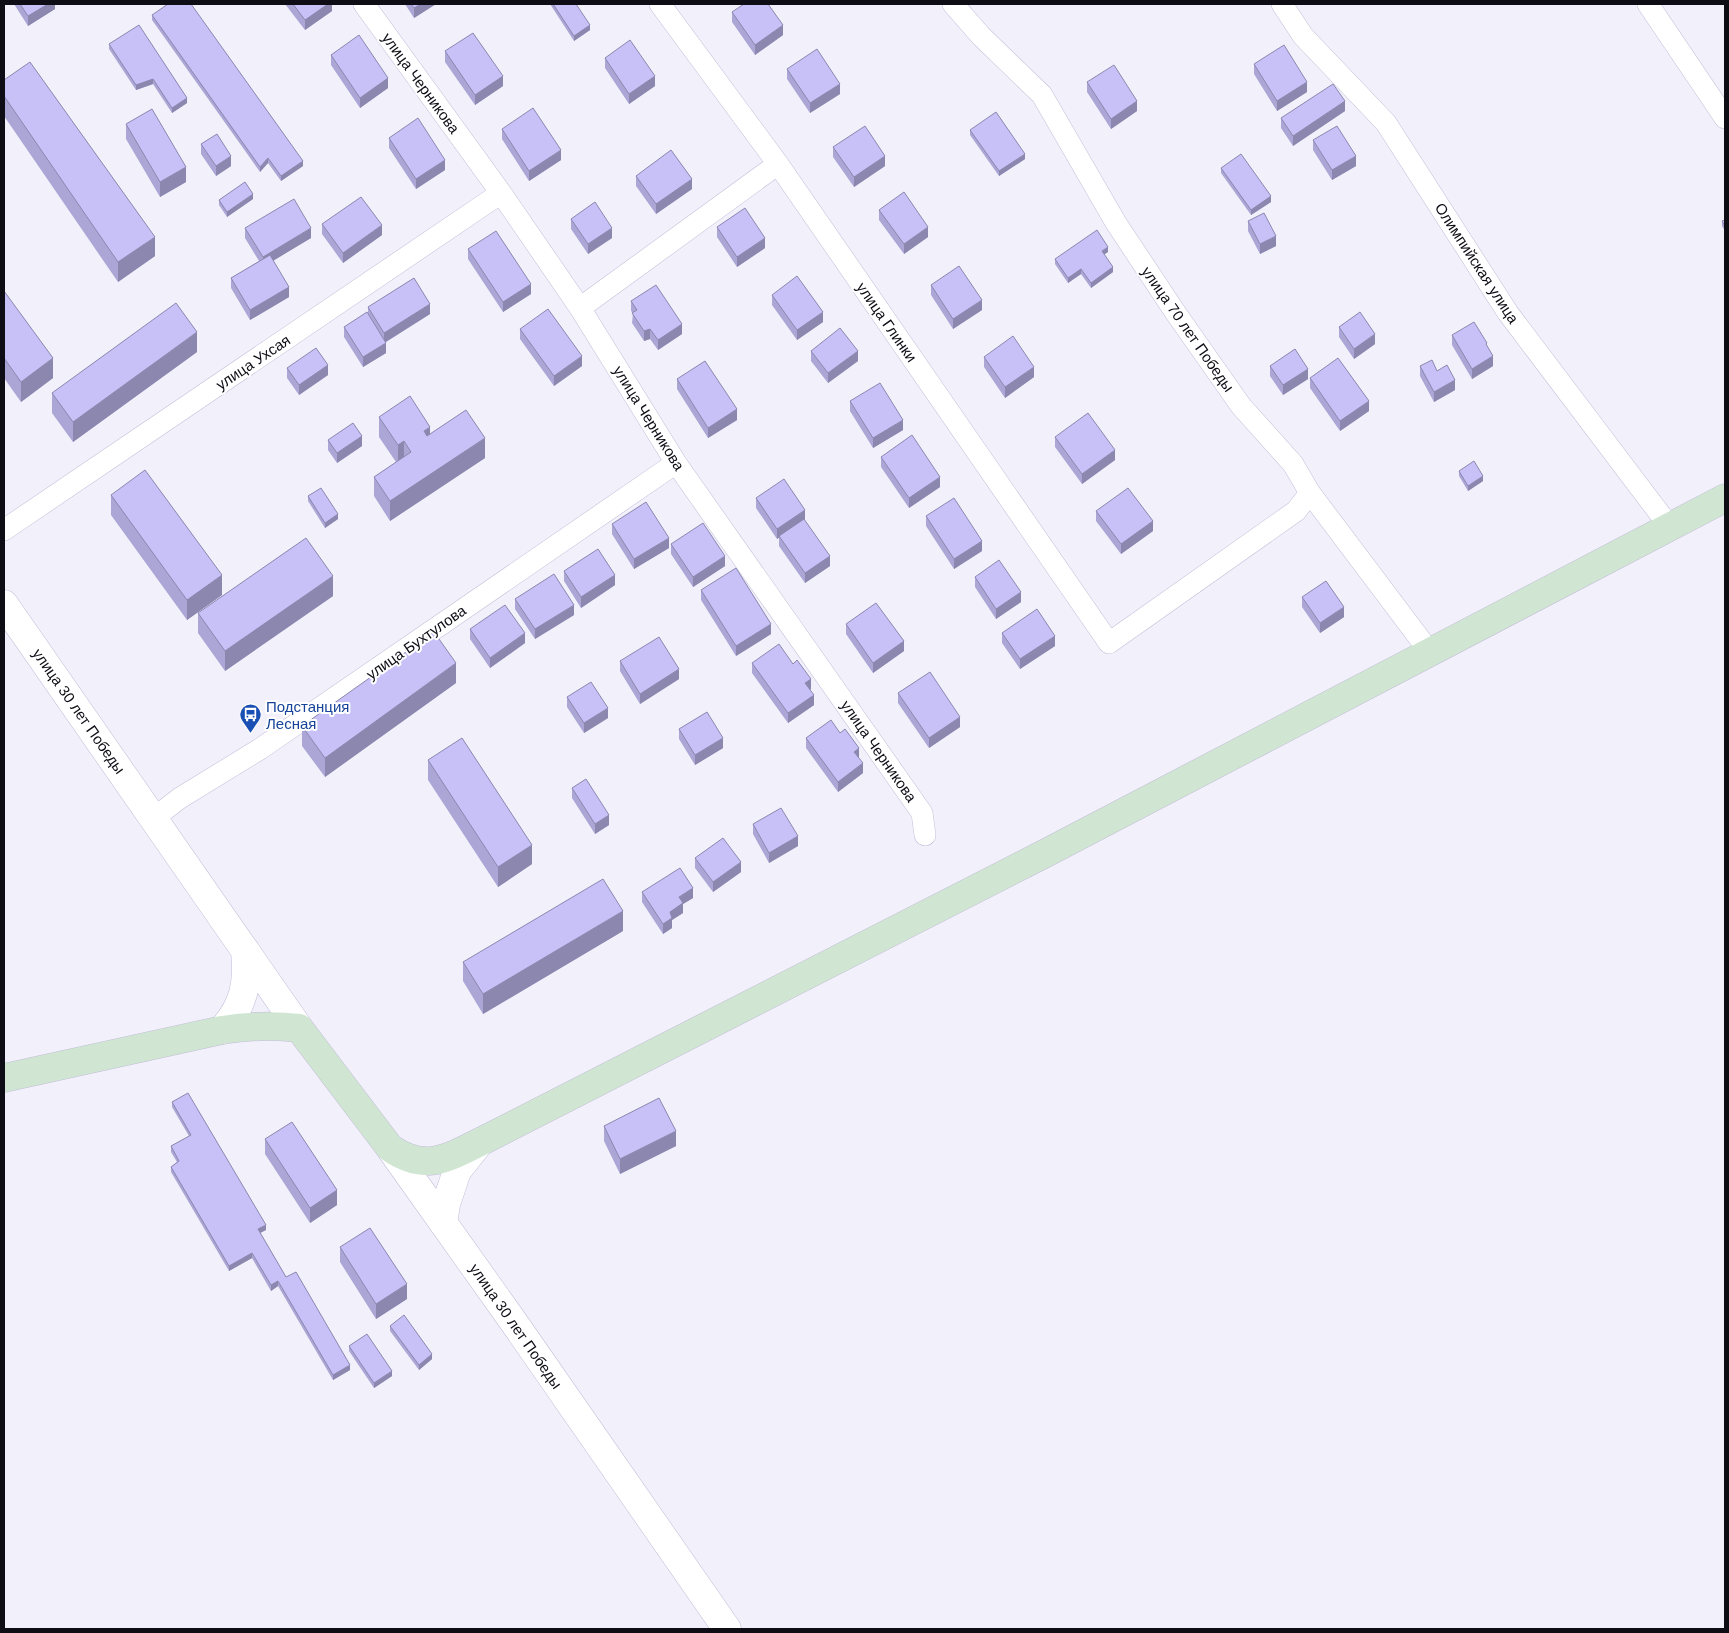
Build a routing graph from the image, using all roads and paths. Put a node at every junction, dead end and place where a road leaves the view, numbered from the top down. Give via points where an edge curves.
1 (364, 4) edge
2 (660, 4) edge
3 (953, 4) edge
4 (1282, 4) edge
5 (1648, 4) edge
6 (1725, 118) edge
7 (778, 164) junction
8 (501, 193) junction
9 (580, 308) junction
10 (676, 463) junction
11 (1310, 492) junction
12 (1725, 498) edge
13 (1669, 526) junction
14 (4, 530) edge
15 (4, 604) edge
16 (1429, 651) junction
17 (154, 818) junction
18 (925, 835) dead end
19 (245, 950) junction
20 (299, 1028) junction
21 (222, 1030) junction
22 (4, 1078) edge
23 (480, 1142) junction
24 (390, 1148) junction
25 (443, 1223) junction
26 (726, 1629) edge

1 - 8 street, улица Черникова
2 - 7 street, улица Глинки
3 - 11 street, улица 70 лет Победы via 980,36 1042,94 1116,223 1170,304 1241,406 1293,464
4 - 13 street, Олимпийская улица via 1303,36 1386,123 1508,313
5 - 6 street
7 - 9 street
7 - 11 street, улица Глинки via 1109,643 1296,511
8 - 9 street, улица Черникова
8 - 14 street, улица Ухсая
9 - 10 street, улица Черникова
10 - 17 street, улица Бухтулова via 260,750 180,798
10 - 18 street, улица Черникова via 922,812
11 - 16 street, улица 70 лет Победы
12 - 13 main road
13 - 16 main road
15 - 17 street, улица 30 лет Победы
16 - 23 main road via 1044,854
17 - 19 street, улица 30 лет Победы
19 - 20 street, улица 30 лет Победы
19 - 21 street via 247,970 243,995 231,1020
20 - 21 main road via 272,1025
20 - 24 main road, улица 30 лет Победы
21 - 22 main road
23 - 24 main road via 438,1162 407,1158
23 - 25 street via 456,1171
24 - 25 street, улица 30 лет Победы
25 - 26 street, улица 30 лет Победы

